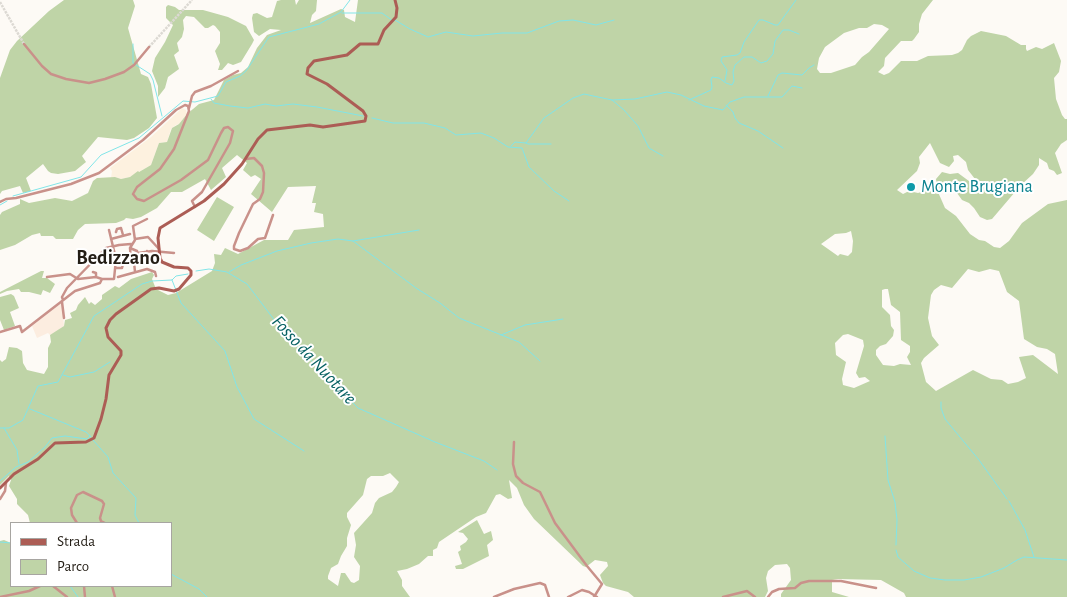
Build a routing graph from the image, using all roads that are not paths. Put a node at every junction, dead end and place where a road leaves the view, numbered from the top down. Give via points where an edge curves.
1 (395, 0) edge
2 (24, 44) tunnel mouth
3 (149, 47) tunnel mouth
4 (238, 72) dead end
5 (189, 108) junction
6 (246, 159) junction
7 (0, 202) edge
8 (195, 207) junction
9 (273, 215) dead end
10 (147, 219) dead end
11 (109, 230) dead end
12 (116, 232) dead end
13 (130, 234) dead end
14 (123, 235) junction
15 (112, 238) junction
16 (135, 240) junction
17 (130, 245) junction
18 (114, 246) junction
19 (147, 251) junction
20 (160, 251) junction
21 (138, 252) junction
22 (174, 253) dead end
23 (144, 257) dead end
24 (149, 260) junction
25 (162, 260) junction
26 (132, 261) junction
27 (139, 263) junction
28 (116, 268) junction
29 (93, 272) dead end
30 (135, 272) junction
31 (156, 276) dead end
32 (47, 277) dead end
33 (118, 277) dead end
34 (100, 278) junction
35 (77, 279) junction
36 (62, 301) junction
37 (64, 318) dead end
38 (0, 332) edge
39 (514, 442) dead end
40 (6, 481) junction
41 (0, 488) edge
42 (0, 499) edge
43 (76, 522) edge
44 (102, 522) edge
45 (38, 587) edge
46 (54, 587) edge
47 (876, 588) dead end
48 (0, 597) edge
49 (67, 597) edge
50 (494, 597) edge
51 (550, 597) edge
52 (568, 597) edge
53 (596, 597) edge
54 (723, 597) edge
55 (755, 597) edge
56 (768, 597) edge

1 - 6 street via 396,16 378,44 360,44 347,54 314,61 308,68 307,74 327,84 364,112 365,121 266,130
2 - 3 street via 51,74 75,81 95,82 117,76 130,68
4 - 5 street via 195,92
5 - 7 street via 181,106 99,173 72,184
5 - 8 street via 170,156 133,192 137,200 144,201 181,180 208,160 228,126 233,131 230,143 202,192 192,201
6 - 8 street via 224,184
6 - 9 street via 254,158 262,166 263,192 253,204 234,249 240,251 265,238
8 - 20 street via 160,228
10 - 16 street via 133,226
11 - 15 street
12 - 14 street via 121,228
13 - 14 street
14 - 15 street
15 - 18 street
16 - 17 street
16 - 20 street via 148,237
17 - 18 street
17 - 21 street
17 - 26 street
18 - 28 street
18 - 35 street via 106,248
19 - 20 street
19 - 21 street
19 - 24 street
20 - 22 street
20 - 25 street
21 - 27 street
23 - 24 street
24 - 25 street
24 - 27 street
25 - 40 street via 174,267 188,268 191,275 174,291 154,288 116,314 108,324 108,337 121,355 109,375 106,400 94,438 86,442 55,443
26 - 27 street
26 - 28 street via 127,258 122,268
26 - 30 street
28 - 34 street via 114,279
29 - 34 street
30 - 31 street via 148,269
30 - 33 street
32 - 35 street via 70,274
34 - 35 street
34 - 36 street via 100,283 75,291
35 - 36 street via 64,292
36 - 37 street
36 - 38 street via 22,332 20,326
39 - 53 street via 516,476 540,492 555,523 602,584
40 - 41 street
40 - 42 street
43 - 44 street via 71,508 83,492 104,504 100,518
45 - 48 street
46 - 49 street
47 - 56 street via 841,581 809,581 795,588 774,591
50 - 51 street via 540,583 545,585
52 - 53 street via 582,590
54 - 55 street via 747,590

